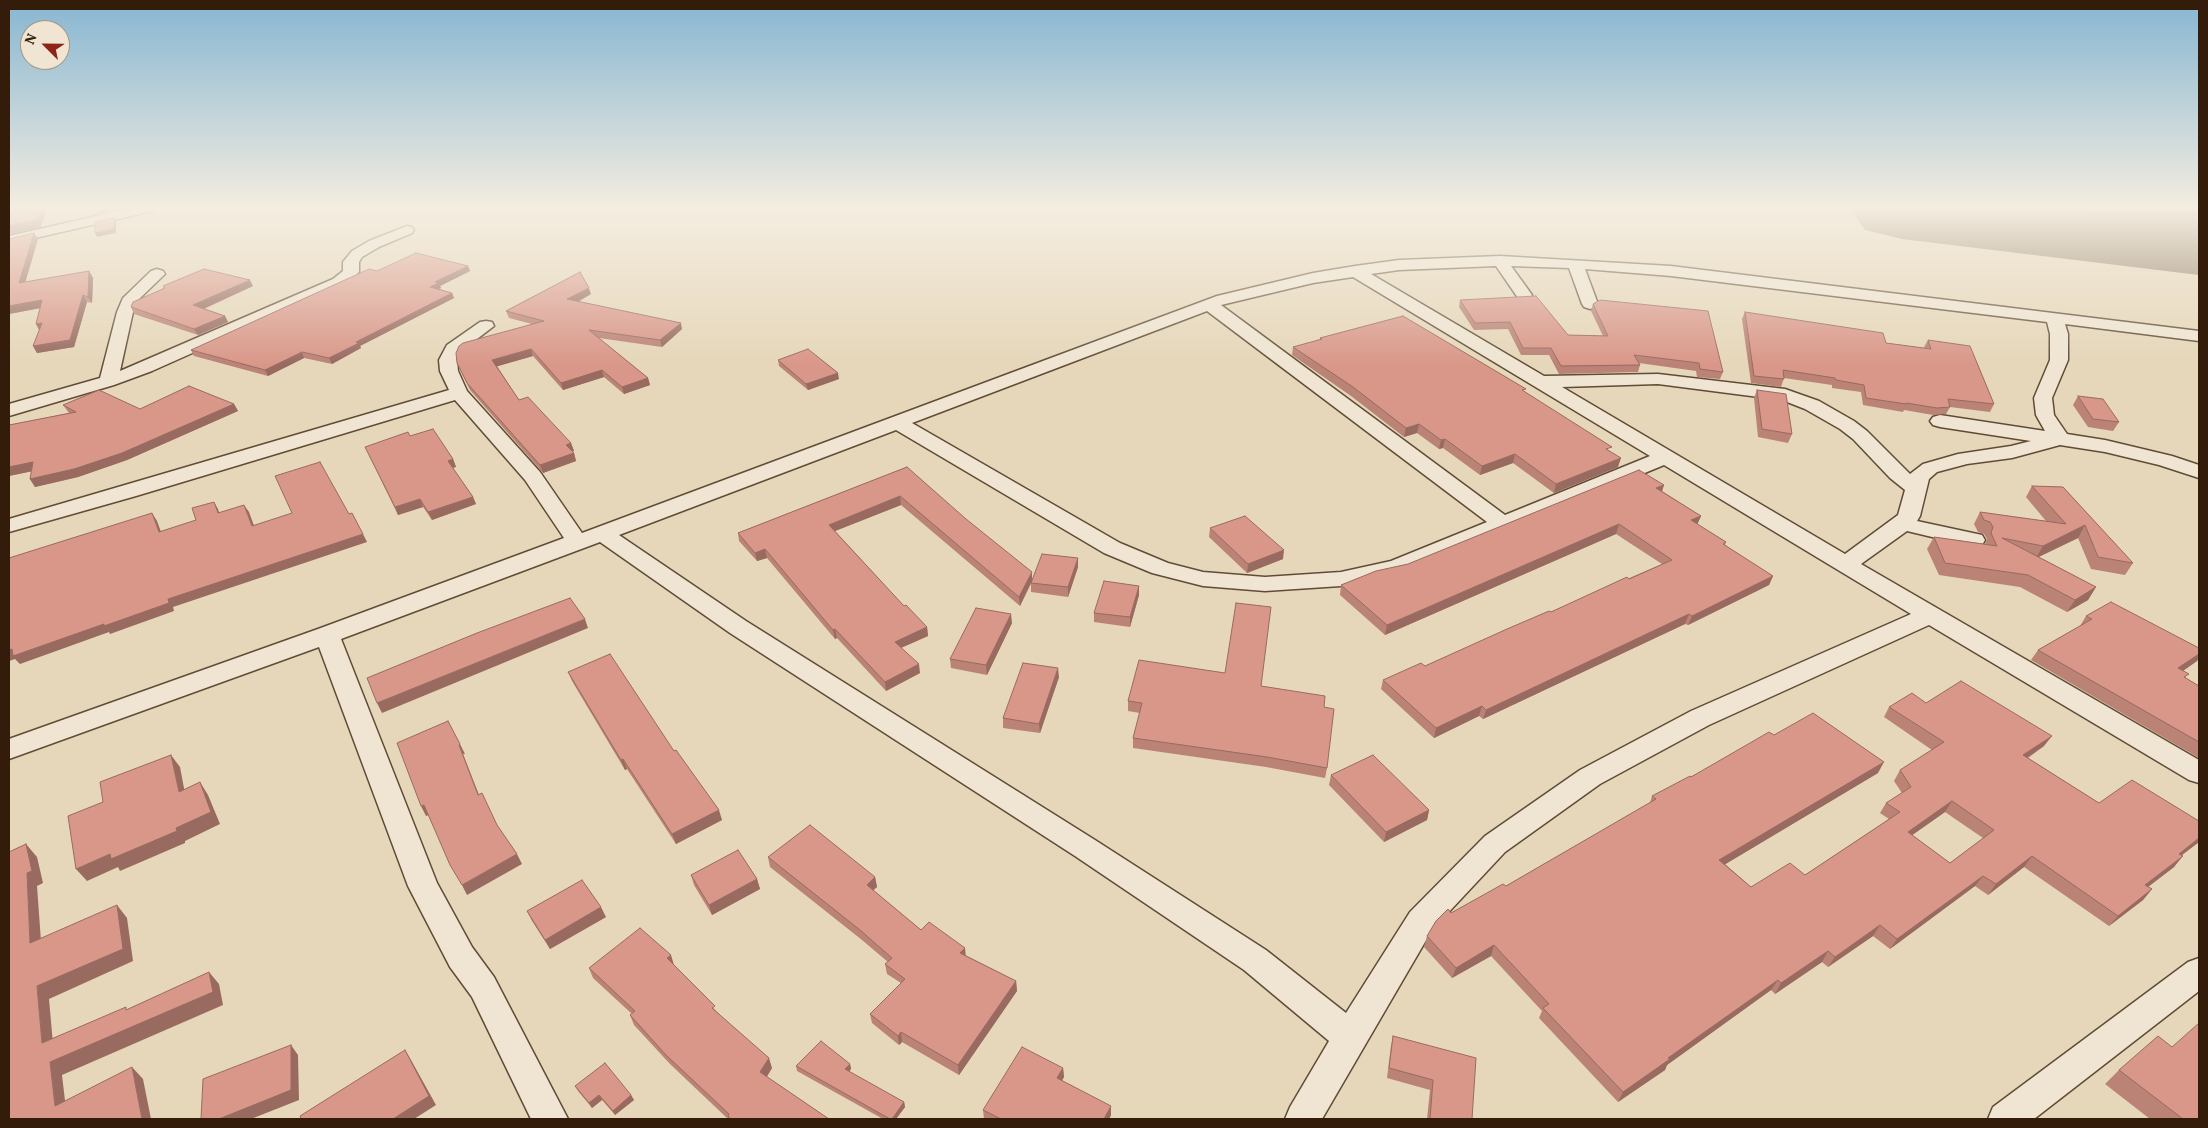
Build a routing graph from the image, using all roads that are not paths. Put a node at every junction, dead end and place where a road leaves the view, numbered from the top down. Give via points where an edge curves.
1 (352, 261) edge
2 (1500, 261) junction
3 (1575, 264) junction
4 (1354, 271) junction
5 (157, 274) dead end
6 (1524, 295) edge
7 (1209, 304) junction
8 (1590, 304) dead end
9 (2054, 316) junction
10 (486, 326) dead end
11 (2199, 336) edge
12 (108, 381) junction
13 (1541, 382) junction
14 (459, 393) junction
15 (9, 410) edge
16 (1940, 421) dead end
17 (898, 423) junction
18 (2060, 439) junction
19 (1666, 457) junction
20 (2199, 472) edge
21 (1916, 489) junction
22 (1502, 523) junction
23 (1903, 524) junction
24 (9, 526) edge
25 (603, 534) junction
26 (1974, 540) dead end
27 (577, 541) junction
28 (1844, 564) junction
29 (1930, 615) junction
30 (327, 635) junction
31 (9, 749) edge
32 (2199, 773) edge
33 (2199, 972) edge
34 (1350, 1037) junction
35 (550, 1119) edge
36 (1303, 1119) edge
37 (2006, 1119) edge

1 - 12 street via 351,272 339,282
2 - 3 street
2 - 4 street via 1399,265
2 - 6 street
3 - 8 street
3 - 9 street via 1672,271
4 - 7 street via 1276,286
4 - 13 street
5 - 12 street via 131,298
7 - 17 street
7 - 22 street
9 - 11 street
9 - 18 street via 2059,334 2058,360 2043,398 2045,415
10 - 14 street via 453,349 448,360
12 - 15 street
13 - 19 street
13 - 21 street via 1658,379 1785,395 1812,405 1847,425
14 - 24 street
14 - 27 street via 533,476
16 - 18 street
17 - 22 street via 1112,548 1160,568 1203,579 1265,584 1341,579 1397,567
17 - 25 street
18 - 20 street via 2142,454
18 - 21 street via 1930,468 1919,476
19 - 22 street
19 - 28 street
21 - 23 street via 1909,516
23 - 26 street
23 - 28 street
25 - 27 street
25 - 34 street via 738,627 1255,960
27 - 30 street
28 - 29 street
29 - 32 street
29 - 34 street via 1700,718 1590,777 1495,844 1421,921
30 - 31 street
30 - 35 street via 423,886 461,957 483,987
33 - 37 street
34 - 36 street

